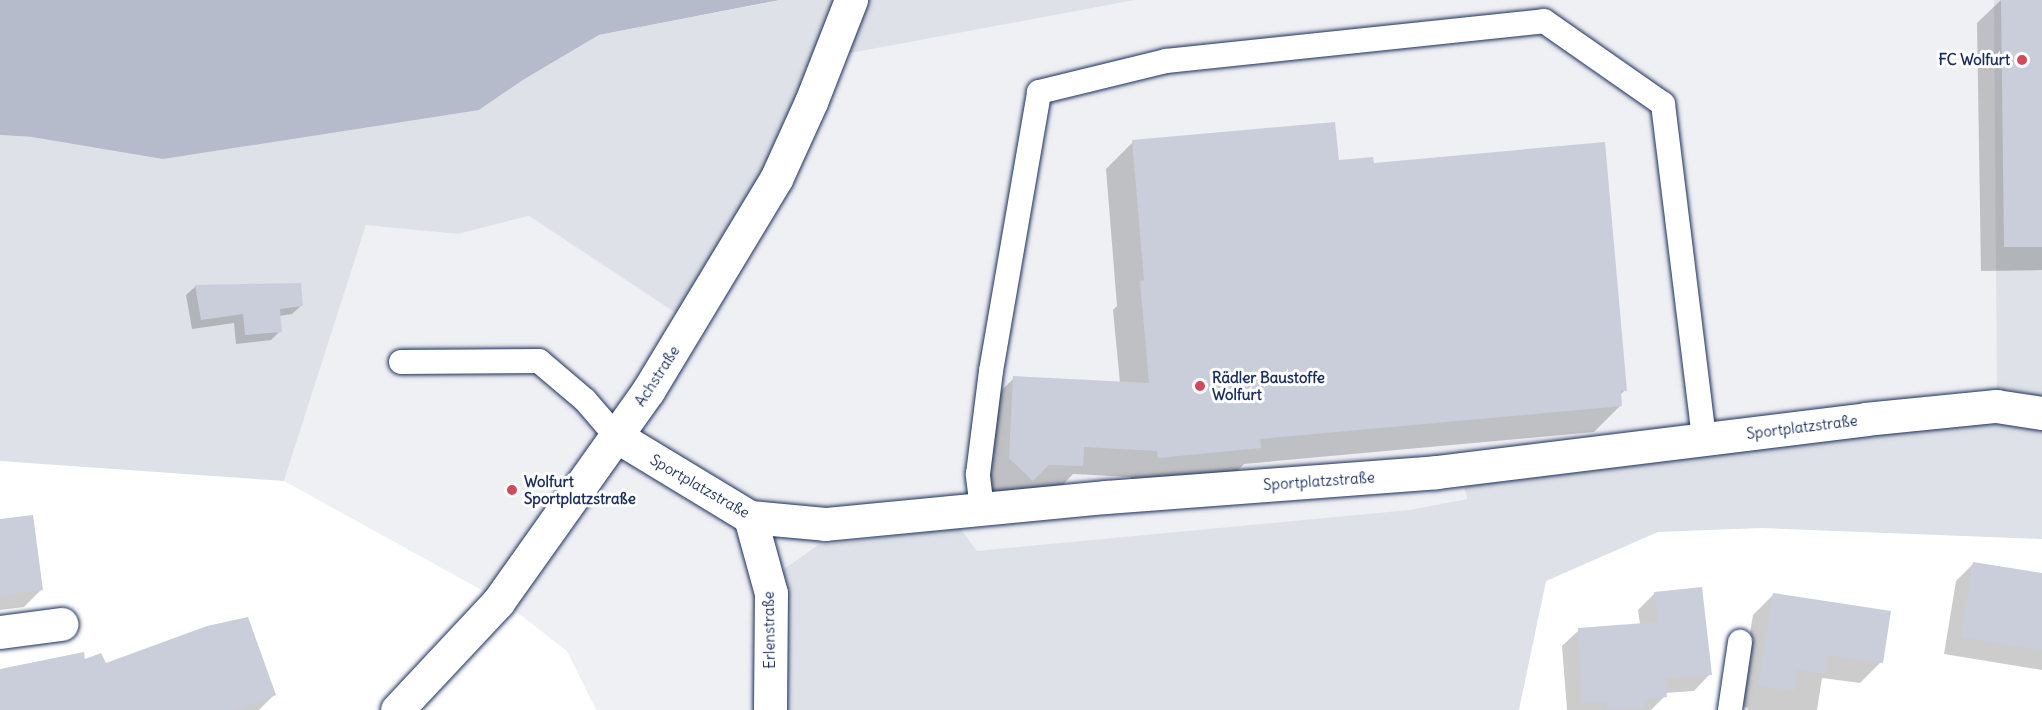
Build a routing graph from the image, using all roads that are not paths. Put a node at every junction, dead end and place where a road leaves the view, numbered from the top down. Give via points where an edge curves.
1 (851, 0) edge
2 (401, 362) dead end
3 (2042, 413) edge
4 (616, 436) junction
5 (1704, 439) junction
6 (982, 509) junction
7 (750, 517) junction
8 (61, 624) dead end
9 (0, 632) edge
10 (1740, 642) dead end
11 (397, 710) edge
12 (770, 710) edge
13 (1730, 710) edge

1 - 4 street, Achstraße via 811,102 764,199 648,392
2 - 4 lane via 539,361 585,400
3 - 5 street, Sportplatzstraße via 1996,406
4 - 7 street, Sportplatzstraße
4 - 11 street, Achstraße via 498,602
5 - 6 street, Sportplatzstraße via 1436,472
5 - 6 lane via 1663,104 1544,21 1166,61 1039,92 991,371 978,474
6 - 7 street, Sportplatzstraße via 825,524
7 - 12 street, Erlenstraße via 771,593
8 - 9 street
10 - 13 lane

